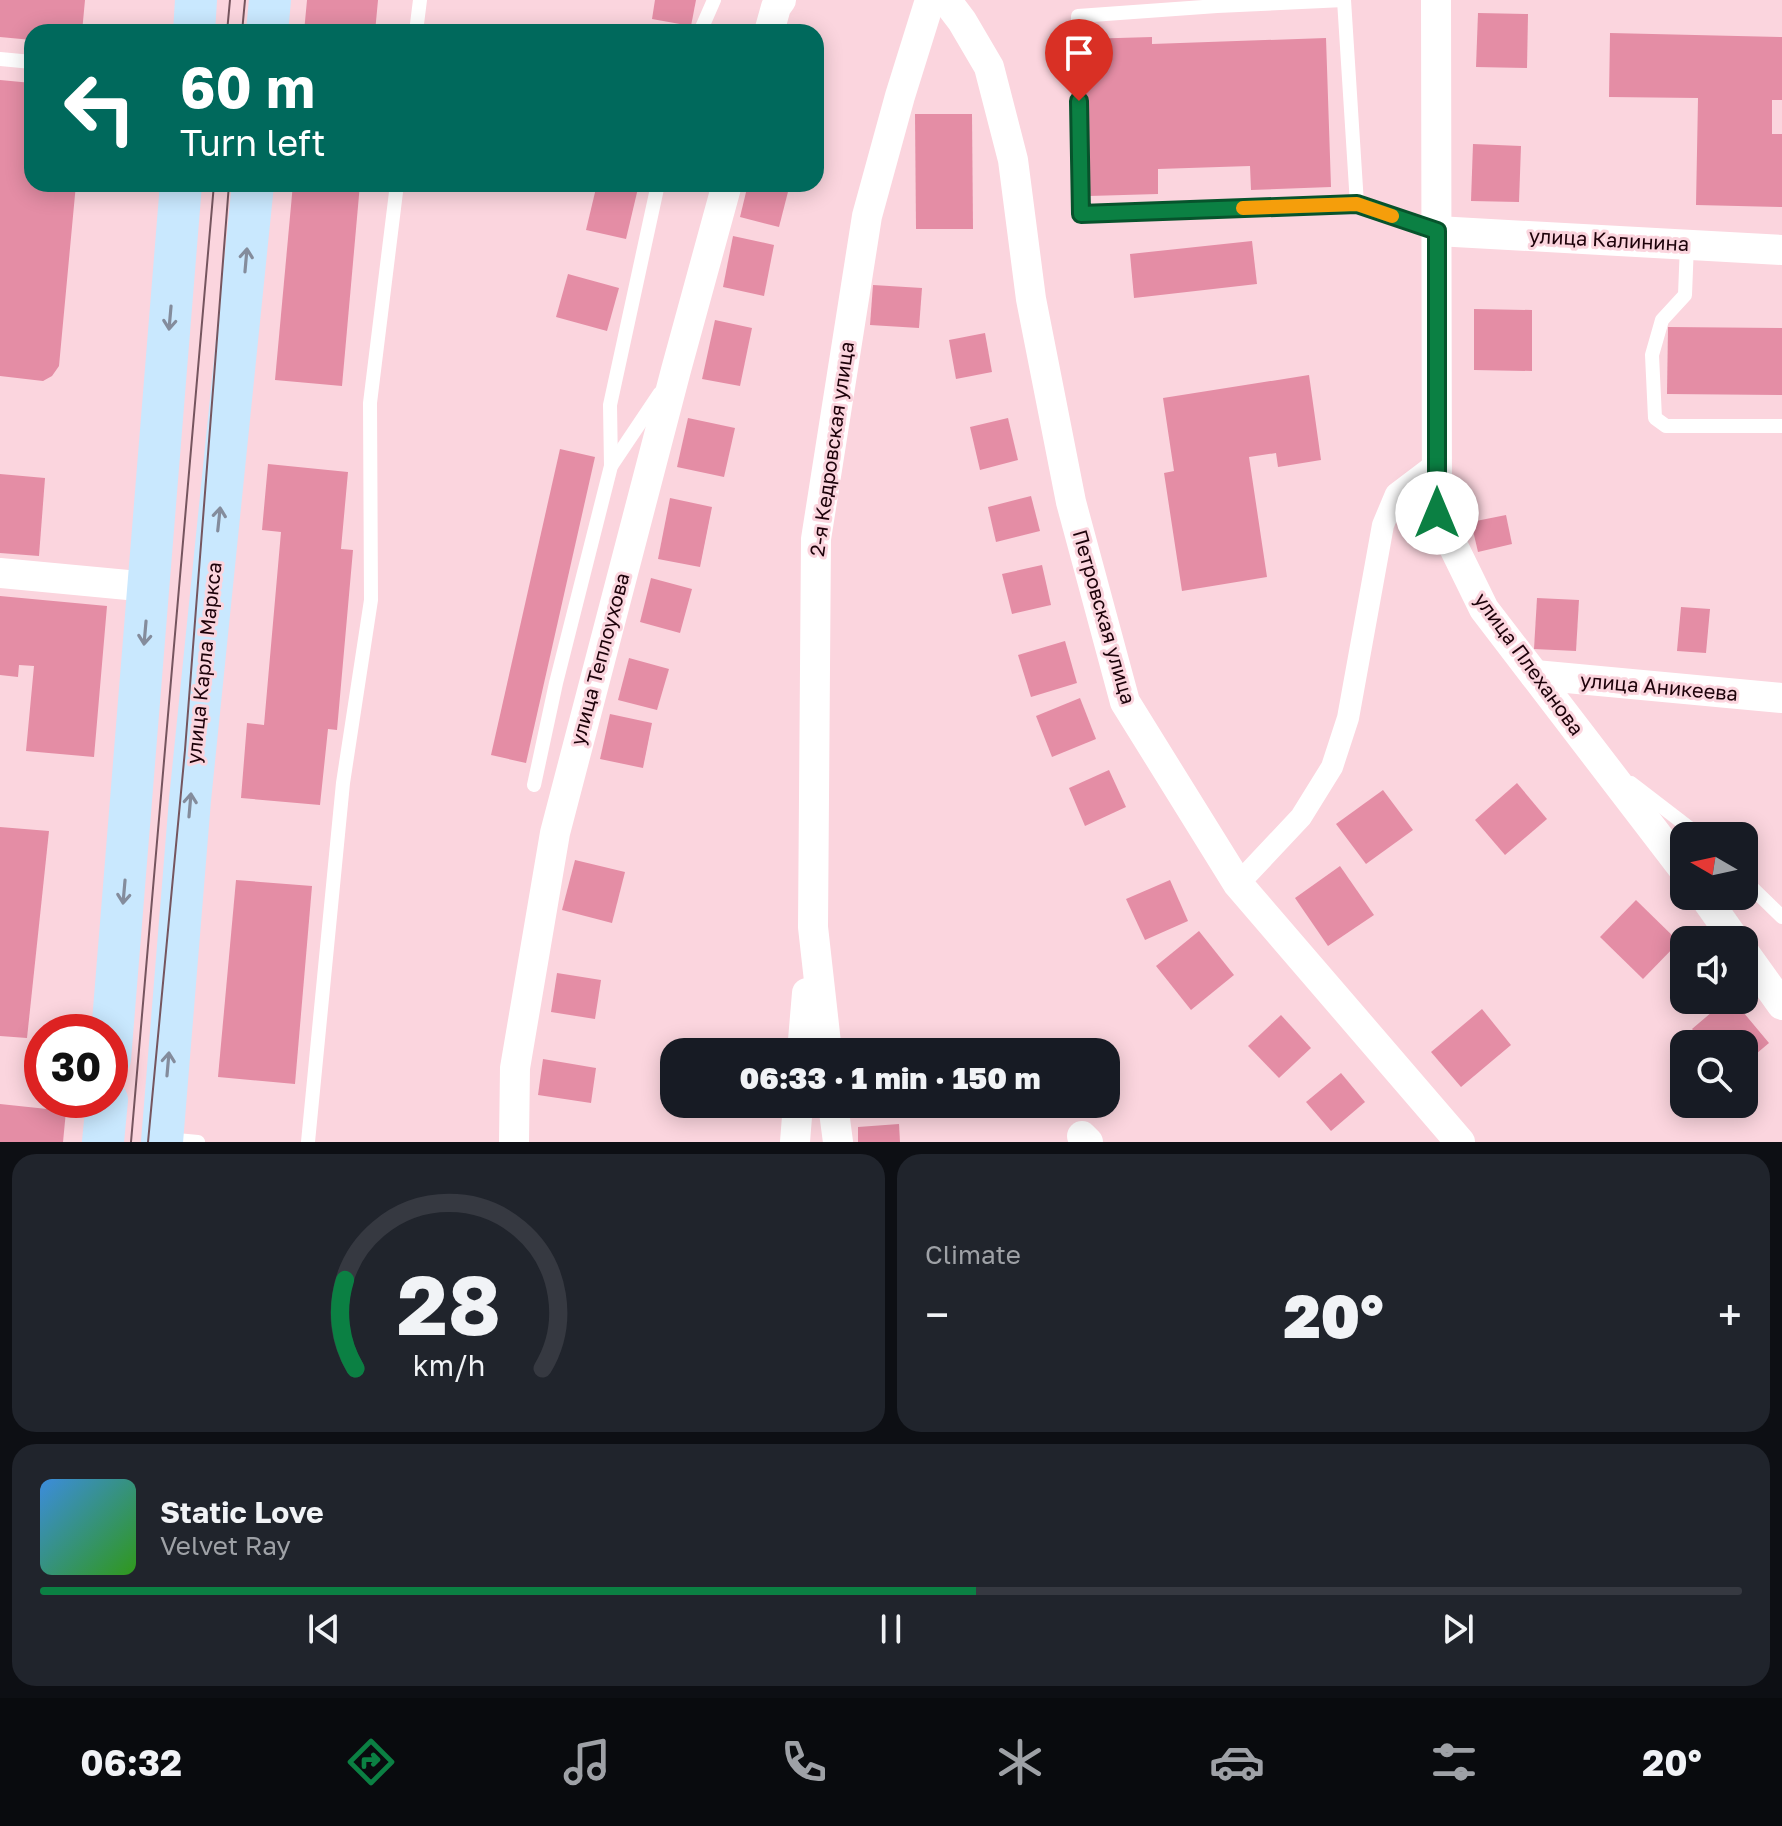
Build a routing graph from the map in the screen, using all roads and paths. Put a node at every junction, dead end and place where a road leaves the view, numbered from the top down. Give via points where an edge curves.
1 (196, 0) edge
2 (270, 0) edge
3 (420, 0) edge
4 (714, 0) edge
5 (781, 0) edge
6 (930, 0) edge
7 (946, 0) edge
8 (1344, 0) edge
9 (1436, 0) edge
10 (194, 24) edge
11 (268, 24) edge
12 (417, 24) edge
13 (704, 24) edge
14 (771, 24) edge
15 (0, 59) edge
16 (24, 61) edge
17 (180, 192) edge
18 (252, 192) edge
19 (396, 192) edge
20 (656, 192) edge
21 (725, 192) edge
22 (1357, 204) junction
23 (1437, 231) junction
24 (1687, 244) junction
25 (1782, 250) edge
26 (676, 370) junction
27 (1782, 426) edge
28 (1437, 463) junction
29 (611, 466) junction
30 (0, 573) edge
31 (149, 587) junction
32 (1535, 675) junction
33 (1782, 698) edge
34 (1599, 759) junction
35 (534, 785) dead end
36 (1682, 822) edge
37 (1670, 852) edge
38 (1238, 884) junction
39 (1758, 894) edge
40 (1782, 917) edge
41 (813, 927) junction
42 (1758, 972) edge
43 (1782, 1005) edge
44 (114, 1014) edge
45 (803, 1038) edge
46 (825, 1038) edge
47 (105, 1118) edge
48 (797, 1118) edge
49 (835, 1118) edge
50 (174, 1141) edge
51 (103, 1142) edge
52 (308, 1142) edge
53 (514, 1142) edge
54 (795, 1142) edge
55 (838, 1142) edge
56 (1460, 1142) edge

1 - 10 main road
2 - 11 main road
3 - 12 lane
4 - 13 lane
5 - 14 street
6 - 41 street, 2-я Кедровская улица via 867,216 816,539
7 - 38 street, Петровская улица via 989,67 1013,160 1031,299 1071,502 1125,702
8 - 22 lane
8 - 22 lane via 1078,16 1081,214
9 - 23 street, улица Плеханова
15 - 16 lane
17 -> 31 main road
50 -> 18 main road, улица Карла Маркса via 190,800
19 - 52 lane via 370,403 371,600 343,783
20 - 29 lane via 610,405
21 - 26 street, улица Теплоухова
22 - 23 lane
23 - 24 street, улица Калинина
23 - 28 street, улица Плеханова
24 - 25 street, улица Калинина
24 - 27 lane via 1685,295 1662,320 1652,355 1655,418 1666,426
26 - 29 lane
26 - 53 street, улица Теплоухова via 555,833 515,1068
28 - 32 street, улица Плеханова via 1437,513 1484,609
28 - 38 street via 1396,494 1383,525 1348,718 1332,767 1301,817
29 - 35 lane
30 - 31 street
31 -> 44 main road
32 - 33 street, улица Аникеева
32 - 34 street, улица Плеханова
34 - 36 lane
34 - 37 street, улица Плеханова
38 - 56 street, Петровская улица
39 - 40 lane
41 - 45 street
41 - 46 street, 2-я Кедровская улица
42 - 43 street
47 - 51 main road
48 - 54 street
49 - 55 street

